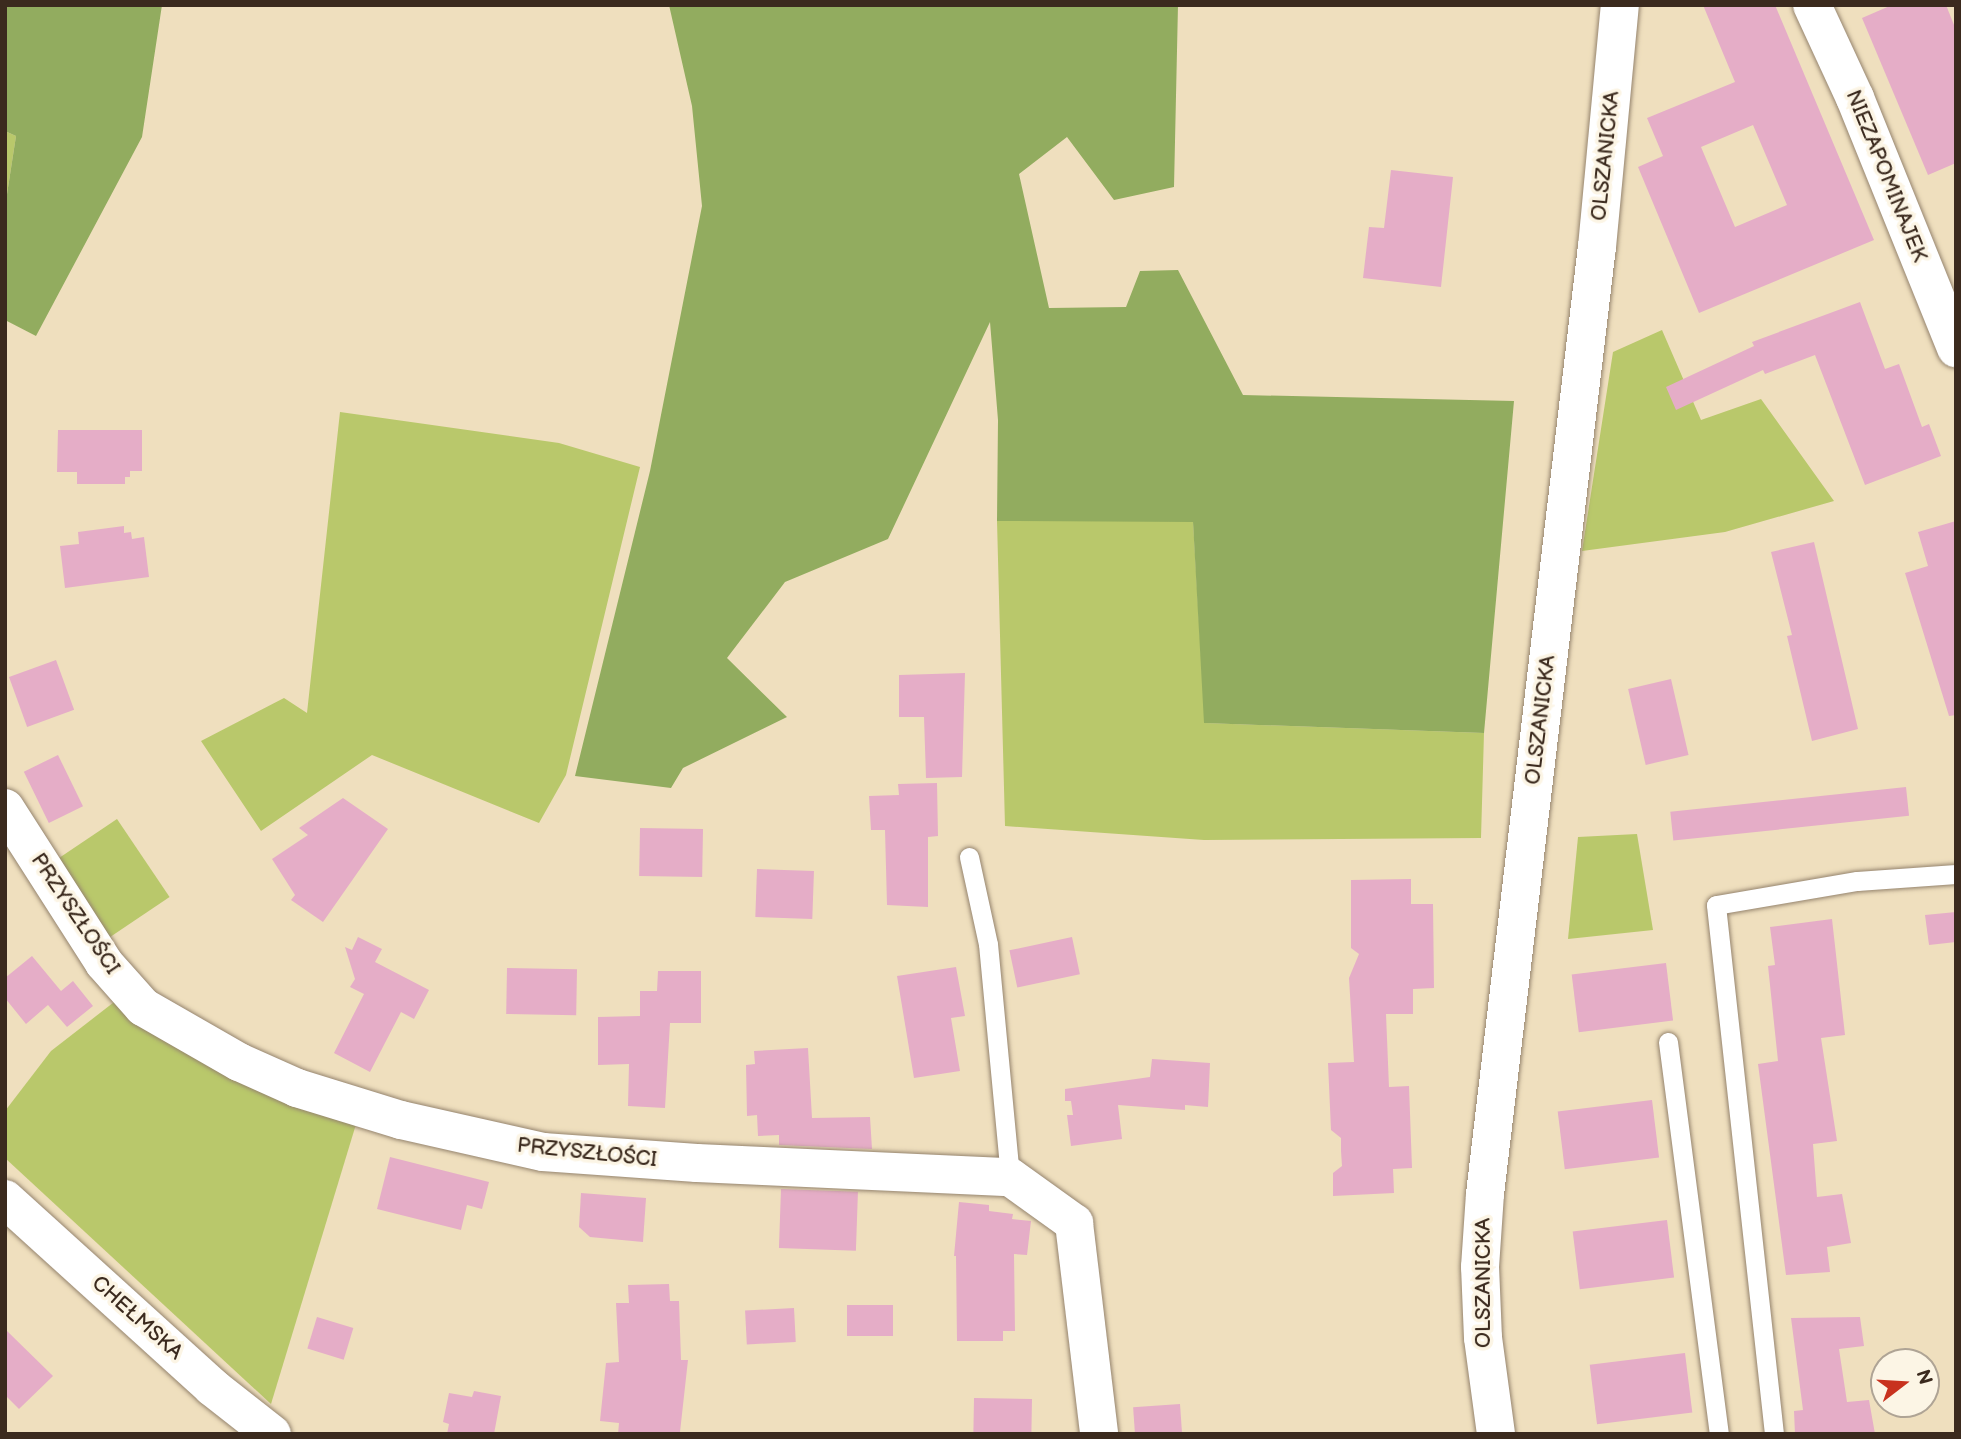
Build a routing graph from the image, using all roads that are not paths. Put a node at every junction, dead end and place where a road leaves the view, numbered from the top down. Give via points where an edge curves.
1 (1620, 5) edge
2 (1812, 5) edge
3 (1956, 348) edge
4 (5, 808) edge
5 (969, 857) dead end
6 (1956, 874) edge
7 (1668, 1042) dead end
8 (1010, 1177) junction
9 (5, 1199) edge
10 (272, 1434) edge
11 (1099, 1434) edge
12 (1496, 1434) edge
13 (1719, 1434) edge
14 (1774, 1434) edge

1 - 12 street, OLSZANICKA via 1597,247 1485,1194 1480,1267 1483,1338
2 - 3 street, NIEZAPOMINAJEK
4 - 8 street, PRZYSZŁOŚCI via 104,963 144,1007 239,1062 297,1088 401,1120 543,1152
5 - 8 lane via 988,944
6 - 14 lane via 1857,881 1716,905
7 - 13 lane
8 - 11 street via 1074,1223
9 - 10 street, CHEŁMSKA via 212,1387

